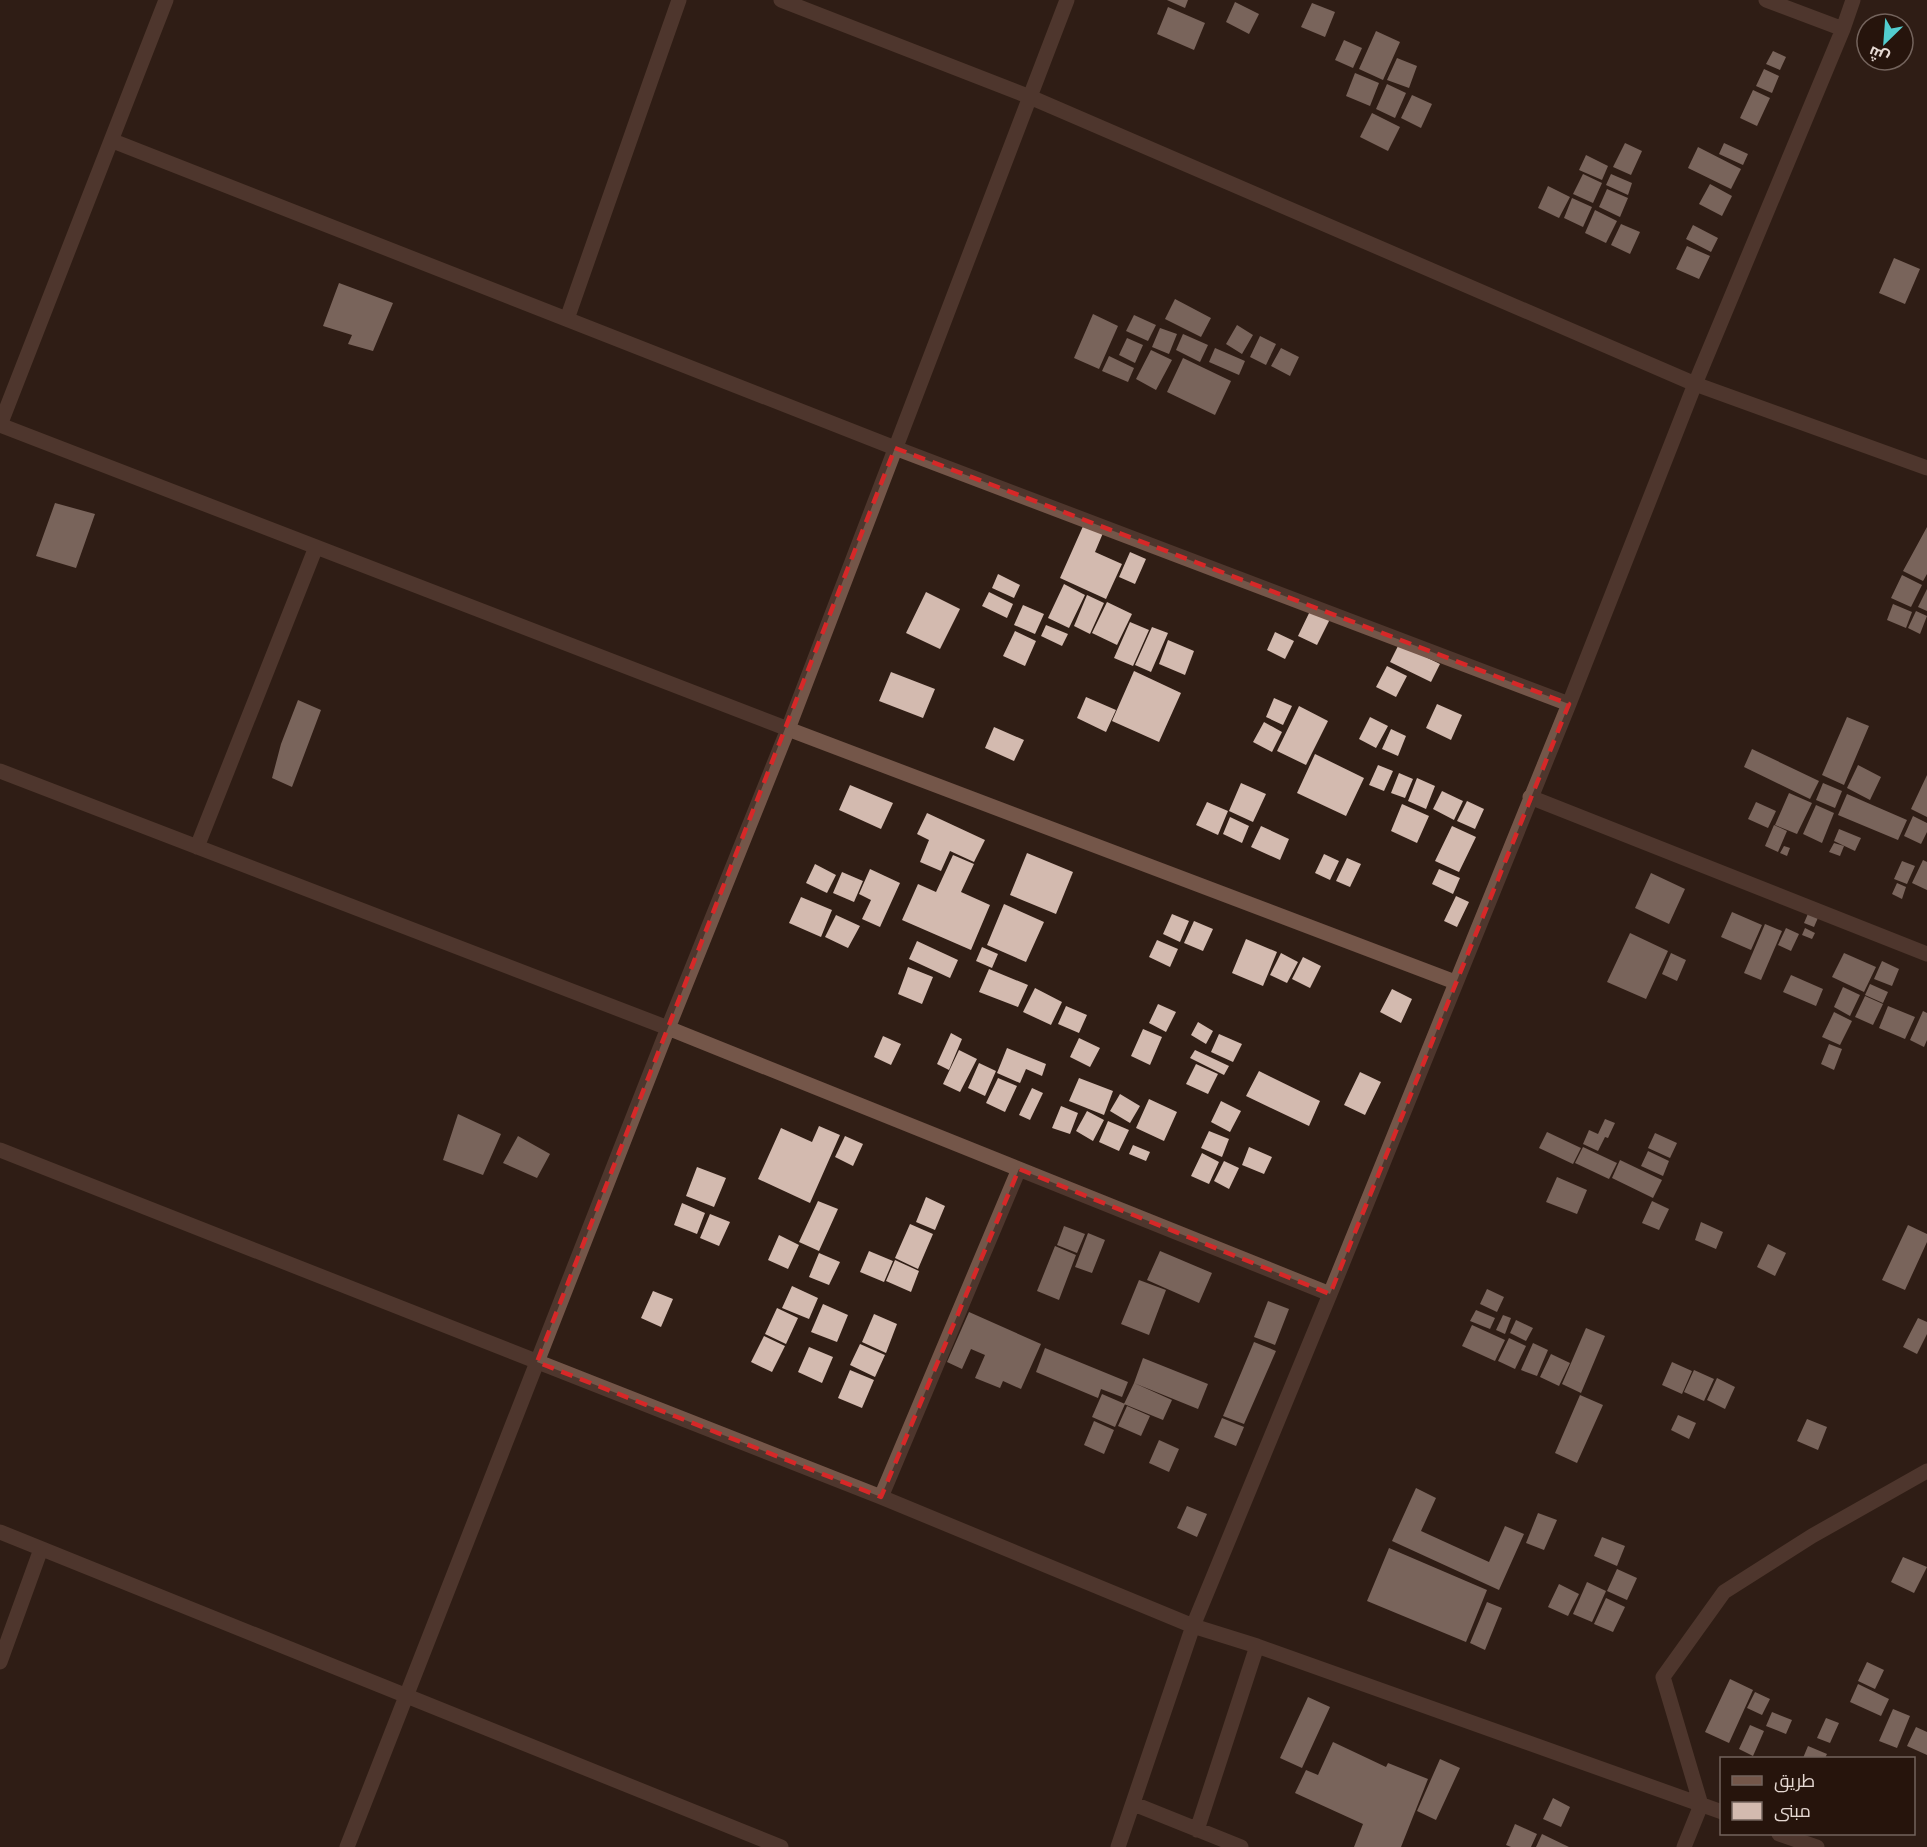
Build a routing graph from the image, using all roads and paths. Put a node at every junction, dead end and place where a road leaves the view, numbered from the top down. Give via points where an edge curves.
1 (166, 0) edge
2 (679, 0) edge
3 (781, 0) edge
4 (1067, 0) edge
5 (1766, 0) edge
6 (1853, 0) edge
7 (1843, 29) junction
8 (1030, 97) junction
9 (113, 141) junction
10 (567, 319) junction
11 (1695, 384) junction
12 (0, 425) edge
13 (895, 447) junction
14 (1927, 468) edge
15 (316, 547) junction
16 (1569, 704) junction
17 (788, 729) junction
18 (0, 771) edge
19 (1530, 797) junction
20 (197, 847) junction
21 (1927, 954) edge
22 (1455, 982) junction
23 (668, 1028) junction
24 (0, 1150) edge
25 (1019, 1169) junction
26 (1330, 1294) junction
27 (537, 1362) junction
28 (1927, 1471) edge
29 (881, 1497) junction
30 (0, 1532) edge
31 (41, 1549) junction
32 (1193, 1626) junction
33 (1257, 1646) junction
34 (0, 1662) edge
35 (406, 1694) junction
36 (1134, 1804) junction
37 (1701, 1805) junction
38 (1720, 1811) edge
39 (1197, 1830) junction
40 (1784, 1835) edge
41 (347, 1847) edge
42 (781, 1847) edge
43 (1118, 1847) edge
44 (1241, 1847) edge
45 (1684, 1847) edge
46 (1817, 1847) edge

1 - 9 street
2 - 10 street
3 - 8 street
4 - 8 street
5 - 7 street
6 - 7 street
7 - 11 street
8 - 11 street
8 - 13 street
9 - 10 street
9 - 12 street
10 - 13 street
11 - 14 street
11 - 16 street
12 - 15 street
13 - 16 street
13 - 17 street
15 - 17 street
15 - 20 street
16 - 19 street
17 - 22 street
17 - 23 street
18 - 20 street
19 - 21 street
19 - 22 street
20 - 23 street
22 - 26 street
23 - 25 street
23 - 27 street
24 - 27 street
25 - 26 street
25 - 29 street
26 - 32 street
27 - 29 street
27 - 35 street
28 - 37 street via 1812,1536 1724,1592 1663,1677
29 - 32 street
30 - 31 street
31 - 34 street
31 - 35 street
32 - 33 street
32 - 36 street
33 - 37 street
33 - 39 street
35 - 41 street
35 - 42 street
36 - 39 street
36 - 43 street
37 - 38 street
37 - 45 street
39 - 44 street
40 - 46 street

